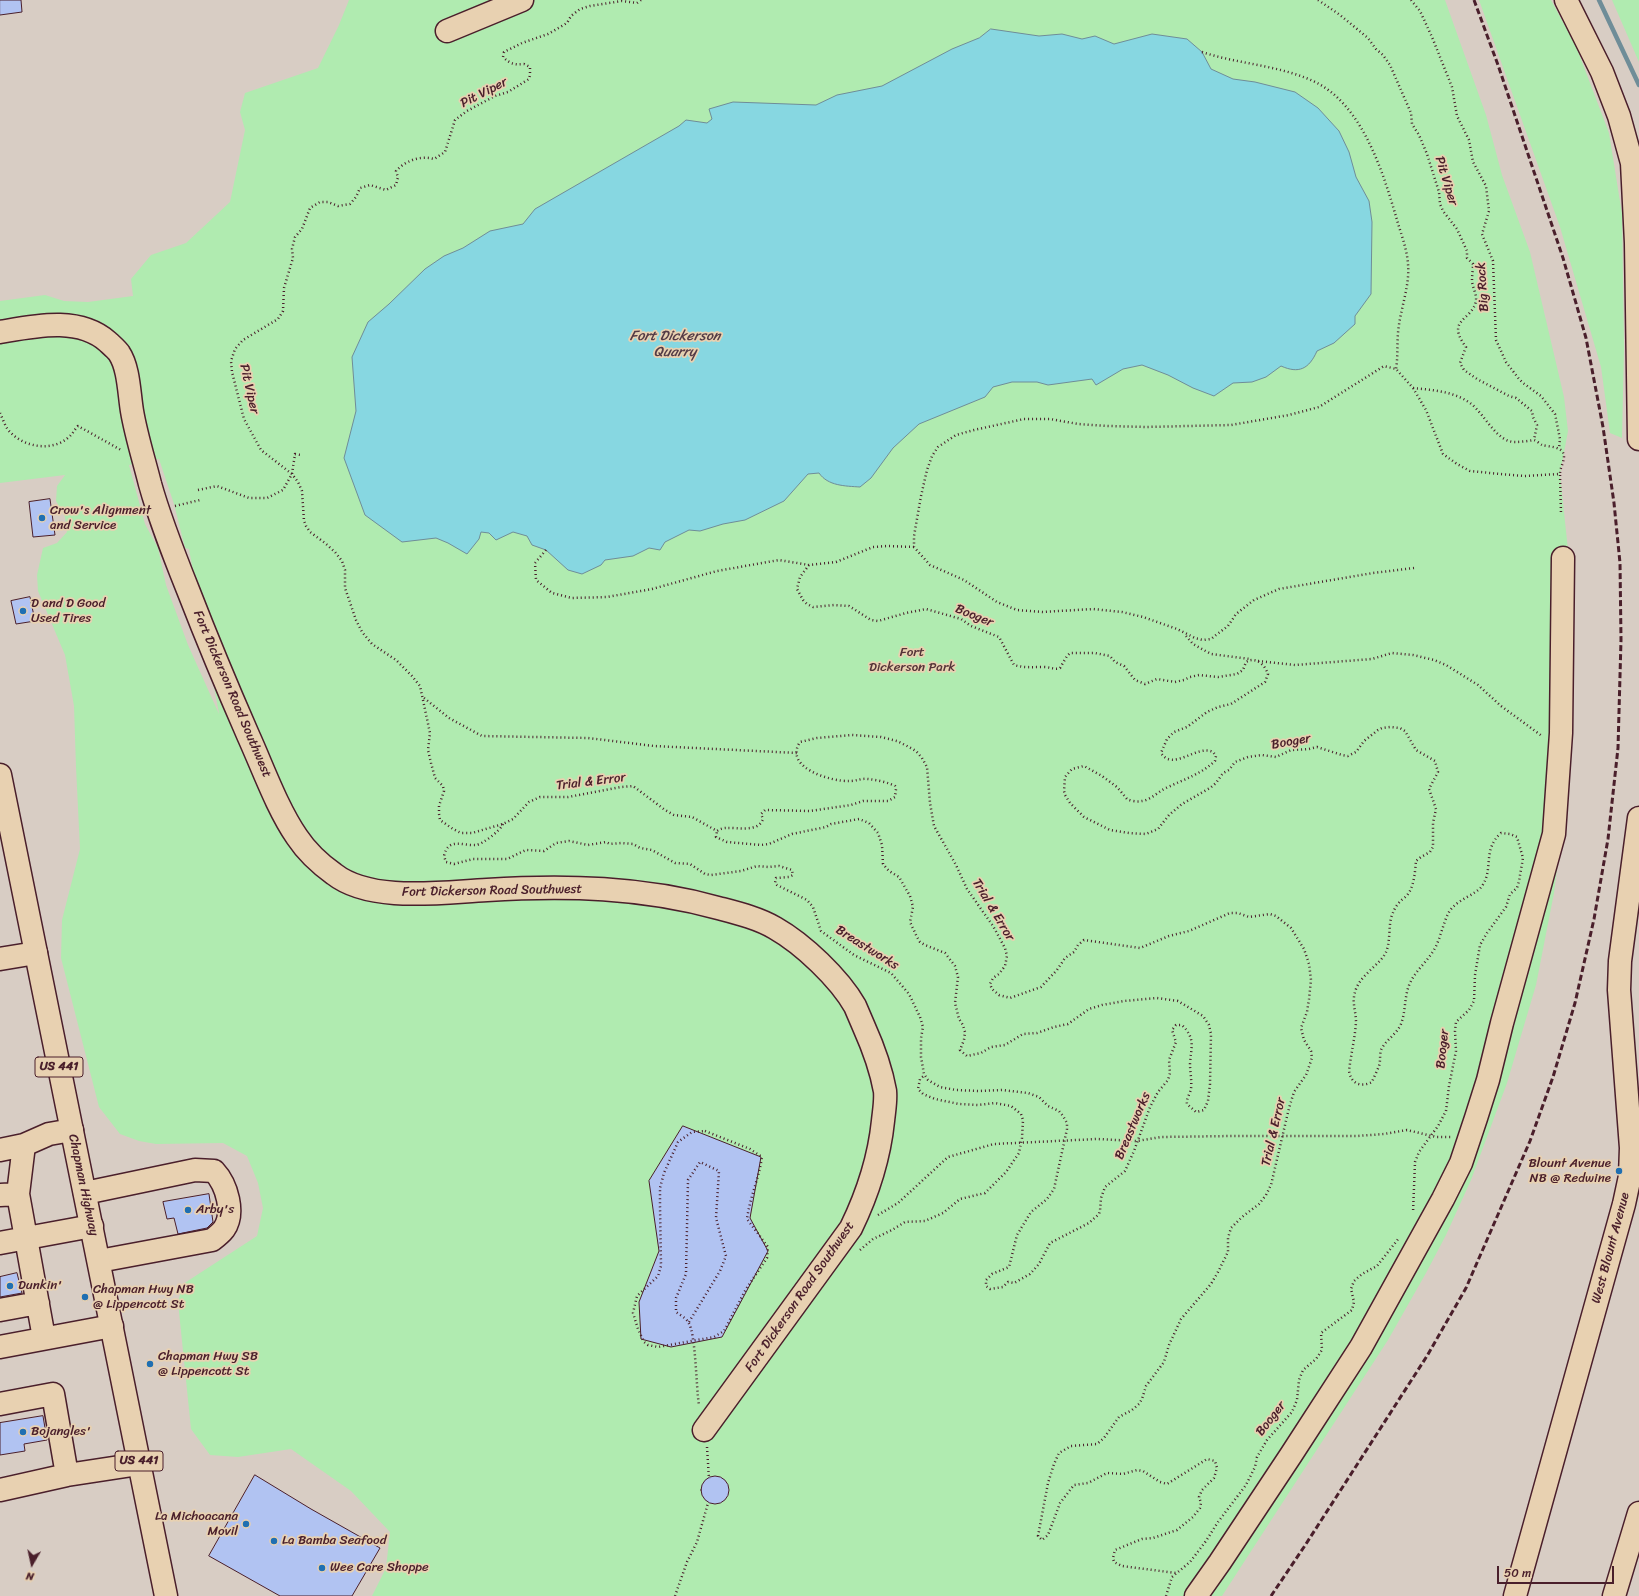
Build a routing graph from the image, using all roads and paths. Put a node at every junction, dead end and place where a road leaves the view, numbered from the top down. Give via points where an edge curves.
1 (522, 0) edge
2 (641, 0) edge
3 (1318, 0) edge
4 (1411, 0) edge
5 (1566, 0) edge
6 (448, 31) dead end
7 (1202, 52) dead end
8 (0, 332) edge
9 (1396, 369) junction
10 (1413, 388) junction
11 (0, 413) edge
12 (1534, 440) junction
13 (1639, 440) edge
14 (1559, 449) junction
15 (122, 450) dead end
16 (301, 455) dead end
17 (292, 474) junction
18 (1560, 474) junction
19 (198, 490) dead end
20 (200, 500) dead end
21 (174, 506) dead end
22 (1561, 514) dead end
23 (914, 547) junction
24 (546, 550) dead end
25 (1563, 558) dead end
26 (809, 565) junction
27 (1414, 568) dead end
28 (1184, 634) junction
29 (1251, 660) junction
30 (1257, 660) junction
31 (424, 698) junction
32 (1560, 746) junction
33 (797, 753) junction
34 (0, 775) edge
35 (3, 808) edge
36 (1639, 818) edge
37 (503, 824) junction
38 (717, 831) junction
39 (36, 953) junction
40 (0, 959) edge
41 (925, 1075) junction
42 (72, 1130) junction
43 (1282, 1136) junction
44 (1430, 1136) junction
45 (1468, 1140) junction
46 (1065, 1141) junction
47 (1137, 1141) junction
48 (1021, 1143) junction
49 (24, 1145) junction
50 (1635, 1148) edge
51 (0, 1150) edge
52 (85, 1193) junction
53 (9, 1195) edge
54 (1413, 1214) dead end
55 (92, 1226) junction
56 (851, 1228) junction
57 (1403, 1234) dead end
58 (27, 1238) junction
59 (0, 1243) edge
60 (856, 1253) dead end
61 (99, 1261) junction
62 (38, 1303) junction
63 (0, 1310) edge
64 (688, 1322) junction
65 (112, 1326) junction
66 (44, 1338) junction
67 (693, 1341) junction
68 (0, 1346) edge
69 (0, 1404) edge
70 (704, 1430) junction
71 (139, 1464) junction
72 (67, 1475) junction
73 (709, 1479) dead end
74 (0, 1490) edge
75 (708, 1503) dead end
76 (1639, 1513) edge
77 (1176, 1572) junction
78 (166, 1596) edge
79 (675, 1596) edge
80 (1166, 1596) edge
81 (1196, 1596) edge
82 (1515, 1596) edge
83 (1614, 1596) edge

1 - 6 main road
2 - 17 path, Pit Viper via 637,3 622,1 580,9 567,23 548,34 510,48 504,52 503,57 507,62 515,65 524,64 530,68 529,79 455,120 444,152 434,159 427,157 408,162 396,172 396,185 386,190 370,185 360,188 350,204 338,206 320,202 310,208 302,229 295,237 293,258 284,288 284,311 278,319 243,340 235,349 232,361 234,385 244,419 261,450
3 - 12 path, Pit Viper via 1368,38 1390,65 1411,113 1412,124 1427,154 1443,211 1457,229 1467,251 1467,258 1473,264 1472,281 1476,302 1458,327 1466,347 1460,363 1464,370 1477,379 1516,398 1532,411 1537,425
4 - 14 path, Big Rock via 1432,37 1452,87 1458,116 1469,140 1473,162 1486,186 1489,211 1482,234 1493,261 1496,340 1506,362 1519,379 1541,396 1554,414 1560,439
5 - 13 main road via 1605,79 1619,116 1632,163
7 - 9 path via 1275,68 1314,81 1342,103 1364,134 1384,175 1408,262 1408,281 1398,333
8 - 56 main road, Fort Dickerson Road Southwest via 64,325 86,329 102,337 119,352 128,377 132,413 153,496 221,675 281,809 297,838 318,862 341,880 372,891 401,894 551,887 598,888 695,901 739,913 772,926 803,948 834,979 854,1004 870,1040 886,1094 882,1136 875,1168 865,1200
9 - 10 path
9 - 23 path via 1384,366 1319,406 1289,415 1231,424 1126,427 1024,418 956,436 938,447 932,456 921,496
10 - 12 path via 1447,392 1469,402 1502,439 1515,442
10 - 18 path via 1426,410 1443,454 1457,464 1470,470 1500,474
11 - 15 path via 9,432 28,444 45,446 61,442 78,426
12 - 14 path
14 - 18 path via 1564,457
16 - 17 path via 295,454
17 - 19 path via 283,490 267,498 249,498 218,486
17 - 31 path, Trial & Error via 302,491 306,526 342,561 345,588 362,632 372,644 396,660 412,676 420,686
18 - 22 path
20 - 21 path
23 - 26 path via 873,548 836,562
23 - 28 path via 930,565 964,580 989,598 1012,609 1117,611 1144,617
24 - 26 path via 535,564 536,580 552,593 572,598 607,597 779,560
25 - 32 main road
26 - 29 path, Booger via 797,584 799,595 807,604 814,607 849,606 871,620 878,621 913,611 934,610 961,619 971,626 999,637 1014,665 1022,667 1056,669 1060,668 1070,654 1095,653 1110,656 1124,666 1135,680 1146,684 1157,679 1178,681 1198,675 1218,677 1237,674 1243,670 1246,662
27 - 28 path via 1279,589 1248,604 1236,614 1228,626 1211,639
28 - 29 path via 1192,644 1210,654
29 - 30 path
30 - 32 path via 1295,665 1372,659 1392,653 1434,660 1478,685 1544,738
30 - 44 path, Booger via 1268,672 1265,682 1231,704 1206,712 1187,727 1174,732 1164,743 1161,752 1171,760 1196,752 1213,752 1216,756 1215,761 1203,771 1165,788 1150,798 1138,801 1127,799 1107,779 1080,766 1067,774 1064,791 1070,803 1084,817 1107,829 1129,834 1146,834 1158,829 1182,804 1210,788 1235,762 1242,759 1262,755 1276,756 1291,750 1317,747 1348,756 1382,728 1396,727 1406,731 1416,750 1437,763 1438,772 1429,789 1436,809 1433,847 1416,861 1416,872 1411,887 1405,898 1397,903 1391,916 1387,952 1361,979 1356,990 1353,1006 1356,1020 1349,1071 1356,1084 1361,1086 1372,1082 1379,1067 1381,1048 1395,1035 1403,1018 1410,982 1435,948 1449,912 1466,896 1482,886 1494,839 1502,833 1517,837 1522,858 1517,888 1510,894 1506,907 1480,945 1474,1001 1456,1022 1456,1051 1446,1111
31 - 33 path via 449,718 482,736 588,738 654,746
31 - 37 path, Trial & Error via 430,733 428,750 435,778 444,791 439,806 440,820 461,833 472,833
32 - 45 main road via 1554,834 1488,1080
33 - 38 path via 806,769 817,774 851,782 862,779 875,780 895,786 896,794 888,801 863,801 810,811 765,810 760,824 751,828 725,828
33 - 43 path, Trial & Error via 800,742 852,735 897,741 916,751 922,758 927,767 934,826 967,889 1005,948 1005,966 992,978 990,984 1001,997 1010,998 1041,987 1084,940 1140,948 1230,913 1249,917 1270,914 1284,921 1291,928 1307,956 1309,1000 1301,1028 1312,1058 1306,1075 1294,1092
34 - 35 main road, Chapman Highway / US 441
35 - 39 main road, Chapman Highway / US 441
36 - 50 main road, West Blount Avenue via 1620,961 1619,990
37 - 38 path, Trial & Error via 513,819 529,802 540,797 568,796 633,786 674,815 692,817
37 - 41 path, Breastworks via 481,844 457,843 448,847 444,856 446,862 454,864 490,858 507,860 526,850 544,851 556,844 569,841 588,845 606,842 633,844 652,850 675,863 690,864 711,875 758,866 779,866 792,870 793,875 776,878 777,885 807,900 814,907 822,931 854,955 891,973 909,994 923,1027 920,1048
38 - 47 path, Breastworks via 716,837 722,841 762,845 830,824 859,819 869,824 878,833 882,842 883,864 899,877 910,896 913,907 910,922 917,937 925,945 945,953 955,966 958,977 955,1003 964,1028 964,1040 960,1050 964,1055 975,1055 991,1047 1006,1046 1023,1034 1037,1033 1068,1024 1092,1007 1124,1001 1168,999 1178,1001 1203,1016 1209,1025 1212,1038 1210,1084 1204,1110 1196,1112 1187,1104 1192,1076 1192,1041 1182,1025 1176,1025 1172,1030 1176,1042 1169,1060 1170,1077 1150,1107
39 - 40 main road
39 - 42 main road, Chapman Highway / US 441
41 - 46 path, Breastworks via 928,1080 940,1087 976,1091 1002,1090 1036,1096 1063,1116 1067,1126
41 - 48 path via 920,1079 918,1089 922,1094 935,1099 966,1105 995,1103 1011,1106 1021,1114 1023,1120
42 - 49 main road via 48,1134
42 - 52 main road, Chapman Highway / US 441
43 - 44 path via 1371,1135 1407,1130
43 - 47 path via 1161,1137
43 - 77 path, Trial & Error via 1266,1195 1231,1228 1228,1252 1218,1272 1181,1319 1164,1362 1146,1386 1142,1399 1132,1410 1119,1417 1097,1444 1071,1446 1059,1453 1048,1483 1038,1536 1042,1540 1048,1535 1060,1503 1074,1485 1088,1483 1107,1473 1123,1474 1137,1470 1167,1484 1207,1459 1214,1461 1217,1468 1214,1478 1202,1490 1199,1497 1200,1508 1187,1523 1177,1530 1134,1542 1115,1550 1113,1554 1114,1562 1122,1566
44 - 45 path
44 - 54 path, Booger via 1415,1162
45 - 81 main road via 1443,1199 1361,1348
46 - 47 path
46 - 47 path, Breastworks via 1056,1182 1050,1196 1033,1210 1017,1235 1009,1267 987,1278 987,1288 1003,1287 1008,1282 1014,1282 1030,1274 1039,1264 1050,1243 1094,1219 1100,1211 1105,1187 1125,1171
46 - 48 path
48 - 56 path via 994,1144 948,1156 898,1203
48 - 60 path via 1015,1160 985,1193 960,1199 943,1213 925,1221 905,1222 872,1239
49 - 51 main road
49 - 53 main road
50 - 82 main road, West Blount Avenue via 1624,1204
52 - 55 main road, Chapman Highway / US 441
52 - 61 main road via 195,1170 214,1171 225,1189 230,1215 224,1230 212,1240
53 - 58 main road
55 - 58 main road
55 - 61 main road, Chapman Highway / US 441
56 - 70 main road, Fort Dickerson Road Southwest
57 - 77 path, Booger via 1377,1266 1354,1281 1351,1289 1354,1302 1352,1310 1321,1333 1322,1350 1303,1370 1292,1412 1267,1440 1246,1485 1206,1541 1190,1562
58 - 59 main road
58 - 62 main road
61 - 65 main road, Chapman Highway / US 441
62 - 63 main road
62 - 66 main road
64 - 64 path via 676,1312 676,1298 686,1274 688,1180 700,1162 719,1171 716,1218 726,1256 720,1271
64 - 67 path
65 - 66 main road
65 - 71 main road, Chapman Highway / US 441
66 - 68 main road
67 - 67 path via 658,1347 648,1345 644,1342 633,1313 637,1296 658,1276 661,1266 660,1188 664,1172 678,1142 692,1132 705,1131 750,1149 762,1157 749,1202 747,1219 768,1247 767,1258 746,1289 724,1331 714,1337
67 - 70 path via 697,1390
69 - 72 main road via 53,1394
70 - 73 path
71 - 72 main road
71 - 78 main road, Chapman Highway / US 441
72 - 74 main road
75 - 79 path via 697,1542
76 - 83 main road
77 - 80 path, Booger via 1170,1581

